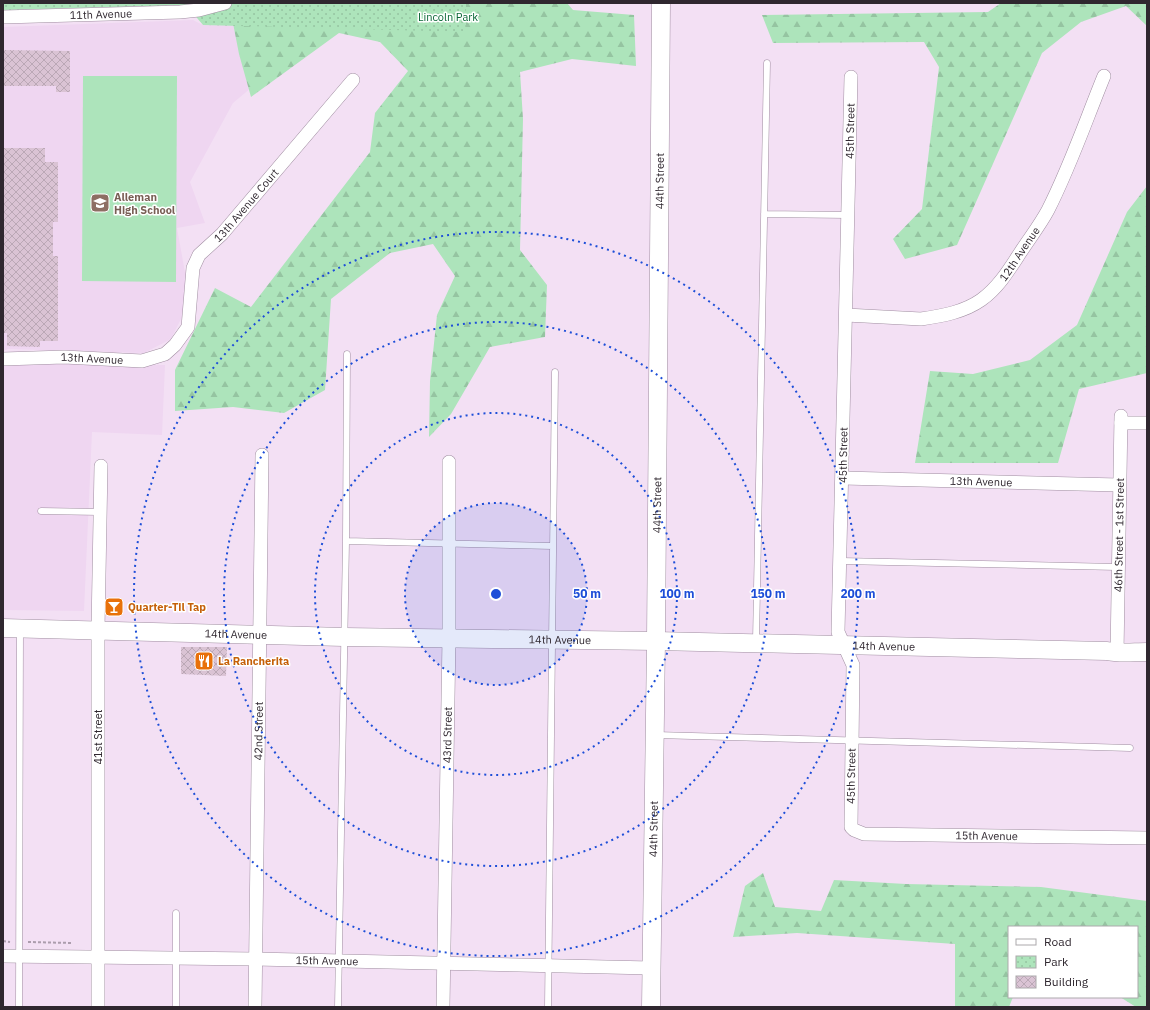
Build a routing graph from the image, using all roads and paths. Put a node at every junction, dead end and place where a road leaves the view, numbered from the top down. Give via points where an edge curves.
1 (225, 3) edge
2 (661, 3) edge
3 (3, 17) edge
4 (767, 63) dead end
5 (1104, 76) dead end
6 (851, 77) dead end
7 (353, 80) dead end
8 (764, 214) junction
9 (848, 215) junction
10 (846, 315) junction
11 (175, 345) joint
12 (347, 354) dead end
13 (3, 359) edge
14 (555, 372) dead end
15 (1147, 423) edge
16 (262, 455) dead end
17 (449, 462) dead end
18 (101, 466) dead end
19 (843, 478) junction
20 (1119, 485) junction
21 (41, 511) dead end
22 (100, 512) junction
23 (346, 541) junction
24 (449, 544) junction
25 (553, 546) junction
26 (840, 561) junction
27 (1117, 567) junction
28 (11, 628) edge
29 (98, 629) junction
30 (261, 634) junction
31 (344, 636) junction
32 (448, 637) junction
33 (551, 640) junction
34 (656, 641) junction
35 (756, 643) junction
36 (845, 646) junction
37 (1147, 652) edge
38 (1117, 654) junction
39 (655, 735) junction
40 (851, 740) junction
41 (1130, 748) dead end
42 (854, 830) joint
43 (1147, 838) edge
44 (176, 913) dead end
45 (3, 941) edge
46 (19, 942) junction
47 (79, 943) dead end
48 (3, 956) edge
49 (19, 957) junction
50 (98, 958) junction
51 (176, 958) junction
52 (256, 959) junction
53 (338, 962) junction
54 (443, 964) junction
55 (548, 966) junction
56 (651, 968) junction
57 (19, 1007) edge
58 (98, 1007) edge
59 (176, 1007) edge
60 (255, 1007) edge
61 (338, 1007) edge
62 (443, 1007) edge
63 (548, 1007) edge
64 (651, 1007) edge

1 - 3 street, 11th Avenue via 199,10
2 - 34 street, 44th Street
4 - 8 lane
5 - 10 street, 12th Avenue via 1048,211 993,290 981,300 951,314 921,319
6 - 9 street, 45th Street
7 - 11 street, 13th Avenue Court via 222,234 196,260 193,268 188,327
8 - 9 lane
8 - 35 lane
9 - 10 street, 45th Street
10 - 19 street, 45th Street
11 - 13 street, 13th Avenue via 165,354 142,361 64,357
12 - 23 lane
14 - 25 lane
15 - 20 street, 46th Street - 1st Street via 1121,420
16 - 30 street, 42nd Street
17 - 24 street, 43rd Street
18 - 22 street, 41st Street
19 - 20 street, 13th Avenue
19 - 26 street, 45th Street
20 - 27 street, 46th Street - 1st Street
21 - 22 lane
22 - 29 street, 41st Street
23 - 24 lane
23 - 31 lane
24 - 25 lane
24 - 32 street, 43rd Street
25 - 33 lane
26 - 27 lane
26 - 36 street, 45th Street via 838,632
27 - 38 street, 46th Street - 1st Street
28 - 29 street, 14th Avenue
28 - 46 lane
29 - 30 street, 14th Avenue
29 - 50 street, 41st Street
30 - 31 street, 14th Avenue
30 - 52 street, 42nd Street
31 - 32 street, 14th Avenue
31 - 53 lane
32 - 33 street, 14th Avenue
32 - 54 street, 43rd Street
33 - 34 street, 14th Avenue
33 - 55 lane
34 - 35 street, 14th Avenue
34 - 39 street, 44th Street
35 - 36 street, 14th Avenue
36 - 38 street, 14th Avenue via 1107,651
36 - 40 street, 45th Street via 853,665
37 - 38 street, 14th Avenue via 1130,651
39 - 40 lane
39 - 56 street, 44th Street
40 - 41 lane
40 - 42 street, 45th Street via 850,822
42 - 43 street, 15th Avenue via 864,834
44 - 51 lane
45 - 46 path
46 - 47 path
46 - 49 lane
48 - 49 street, 15th Avenue
49 - 50 street, 15th Avenue
49 - 57 lane
50 - 51 street, 15th Avenue
50 - 58 street, 41st Street
51 - 52 street, 15th Avenue
51 - 59 lane
52 - 53 street, 15th Avenue
52 - 60 street, 42nd Street
53 - 54 street, 15th Avenue
53 - 61 lane
54 - 55 street, 15th Avenue
54 - 62 street, 43rd Street
55 - 56 street, 15th Avenue
55 - 63 lane
56 - 64 street, 44th Street

